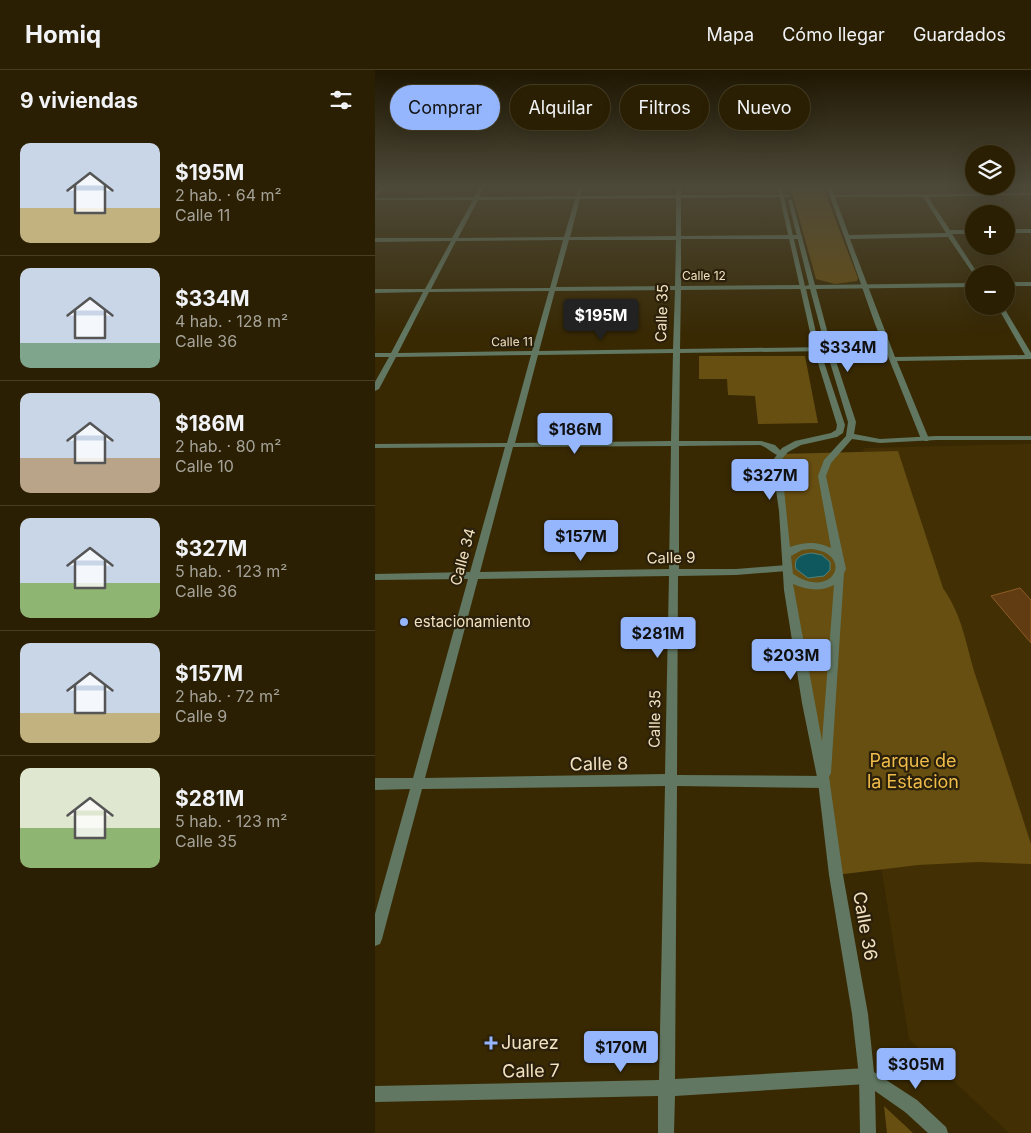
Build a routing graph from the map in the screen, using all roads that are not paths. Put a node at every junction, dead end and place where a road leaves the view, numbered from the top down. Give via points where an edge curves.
1 (948, 234) edge
2 (457, 235) edge
3 (568, 235) edge
4 (678, 235) edge
5 (928, 235) edge
6 (796, 237) junction
7 (848, 237) joint
8 (678, 238) junction
9 (567, 239) junction
10 (375, 240) edge
11 (454, 240) junction
12 (969, 265) edge
13 (1015, 284) edge
14 (1031, 284) edge
15 (965, 285) edge
16 (865, 286) junction
17 (802, 287) junction
18 (812, 287) junction
19 (679, 288) junction
20 (554, 289) junction
21 (427, 290) junction
22 (375, 291) edge
23 (1005, 315) edge
24 (817, 350) junction
25 (829, 350) junction
26 (676, 352) junction
27 (535, 353) junction
28 (375, 355) edge
29 (393, 355) junction
30 (1031, 357) edge
31 (892, 359) junction
32 (375, 389) edge
33 (850, 436) junction
34 (1031, 438) edge
35 (925, 439) junction
36 (510, 444) junction
37 (675, 444) junction
38 (375, 446) edge
39 (780, 454) junction
40 (786, 555) junction
41 (838, 558) junction
42 (788, 572) junction
43 (672, 573) junction
44 (840, 575) junction
45 (473, 576) junction
46 (375, 577) edge
47 (669, 780) junction
48 (824, 782) junction
49 (375, 784) edge
50 (416, 784) junction
51 (375, 938) edge
52 (867, 1076) junction
53 (666, 1088) junction
54 (375, 1094) edge
55 (666, 1133) edge
56 (868, 1133) edge
57 (940, 1133) edge

1 - 12 street
2 - 11 street
3 - 9 street, Calle 34
4 - 8 street, Calle 35
5 - 7 street
6 - 8 street
6 - 17 street
6 - 18 street
7 - 16 street
8 - 9 street
8 - 19 street, Calle 35
9 - 11 street
9 - 20 street, Calle 34
10 - 11 street
11 - 21 street
13 - 14 street
15 - 16 street, Calle 12
16 - 18 street, Calle 12
16 - 31 street
17 - 18 street, Calle 12
17 - 19 street, Calle 12
17 - 24 street
18 - 25 street
19 - 20 street, Calle 12
19 - 26 street, Calle 35
20 - 21 street, Calle 12
20 - 27 street, Calle 34
21 - 22 street, Calle 12
21 - 29 street
23 - 30 street
24 - 25 street, Calle 11
24 - 26 street, Calle 11
24 - 39 street via 841,425 839,431 794,445
25 - 33 street via 852,422
26 - 27 street, Calle 11
26 - 37 street, Calle 35
27 - 29 street, Calle 11
27 - 36 street, Calle 34
28 - 29 street, Calle 11
29 - 32 street
30 - 31 street
31 - 35 street
33 - 35 street via 880,441
33 - 41 street via 823,468 822,476
34 - 35 street
36 - 37 street
36 - 38 street
36 - 45 street, Calle 34
37 - 39 street via 761,442
37 - 43 street, Calle 35
39 - 40 street via 777,469
40 - 41 street via 795,548 809,545 823,548
40 - 42 street
41 - 44 street
42 - 43 street, Calle 9
42 - 44 street via 800,584 816,587 831,583
42 - 48 street, Calle 36
43 - 45 street, Calle 9
43 - 47 street, Calle 35
44 - 48 street, Calle 36
45 - 46 street, Calle 9
45 - 50 street, Calle 34
47 - 48 street, Calle 8
47 - 50 street, Calle 8
47 - 53 street, Calle 35
48 - 52 street, Calle 36
49 - 50 street, Calle 8
50 - 51 street, Calle 34
52 - 53 street, Calle 7
52 - 56 street, Calle 36
52 - 57 street via 911,1106
53 - 54 street, Calle 7
53 - 55 street, Calle 35

